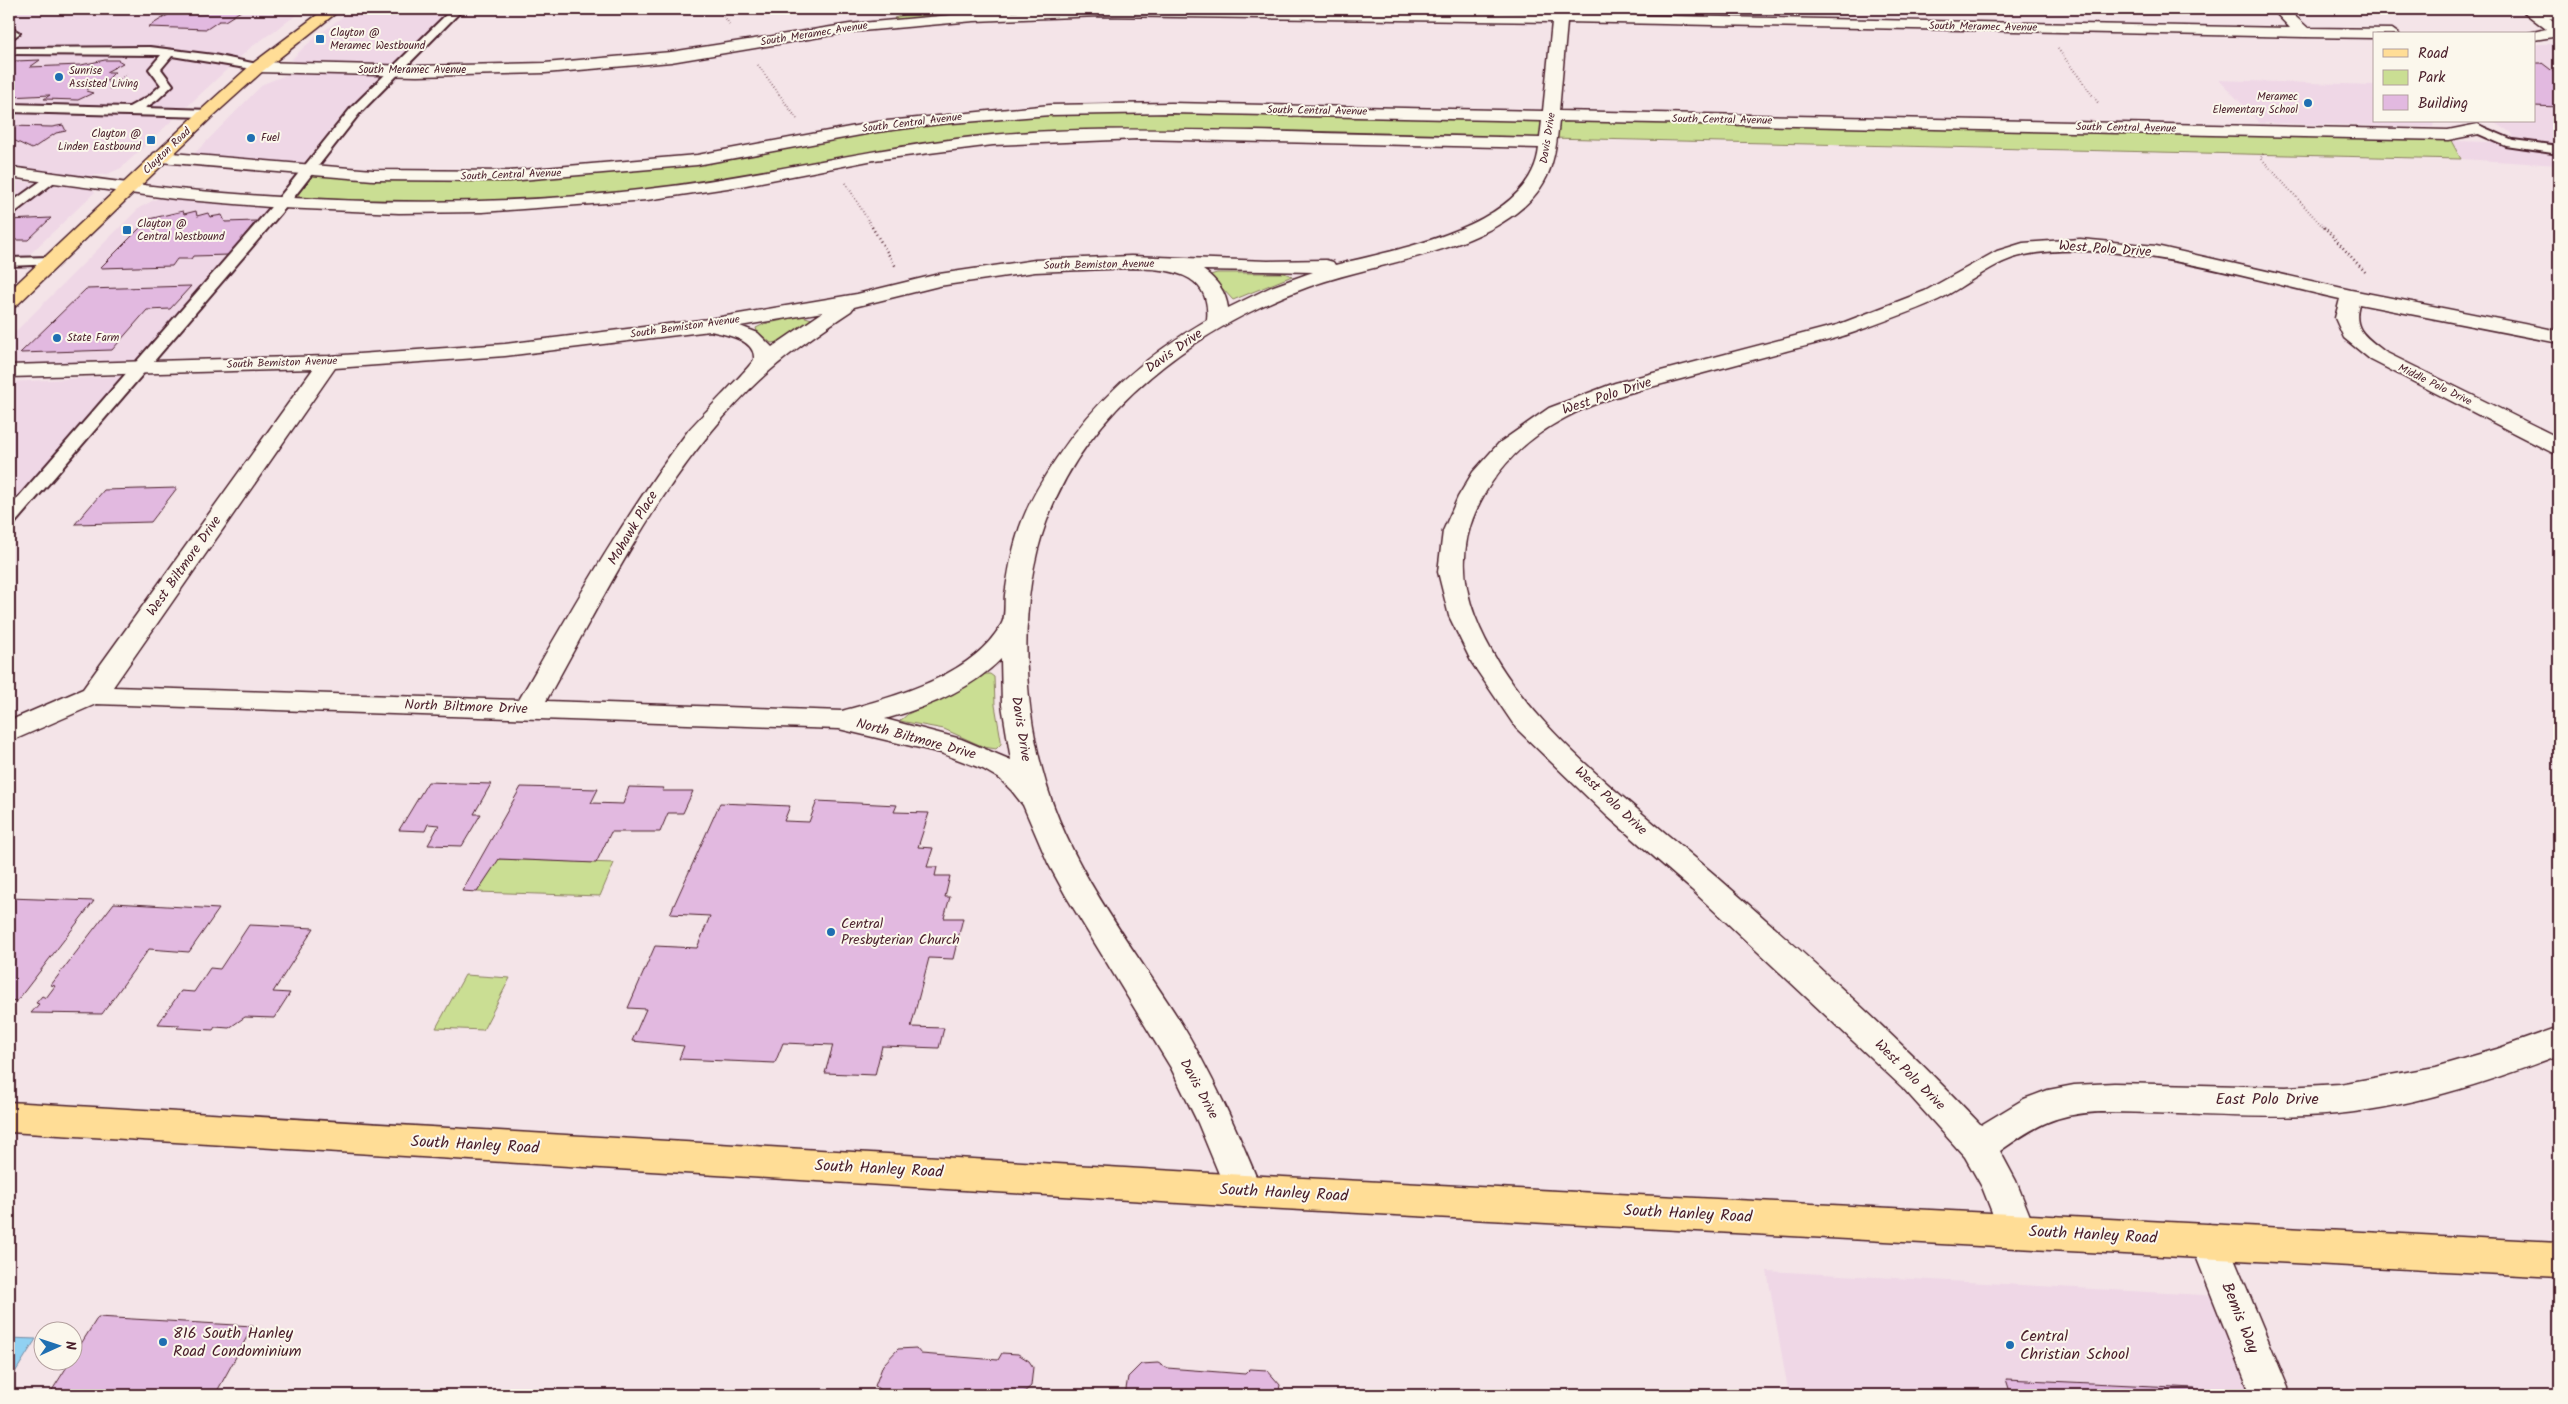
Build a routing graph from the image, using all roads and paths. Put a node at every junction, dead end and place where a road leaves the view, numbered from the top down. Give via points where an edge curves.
1 (334, 9) edge
2 (458, 9) edge
3 (908, 9) edge
4 (992, 9) edge
5 (1797, 9) edge
6 (2279, 9) edge
7 (1315, 11) edge
8 (2532, 12) edge
9 (1559, 14) edge
10 (1009, 15) junction
11 (2559, 16) edge
12 (1804, 23) junction
13 (2047, 24) junction
14 (850, 28) junction
15 (2305, 32) junction
16 (2373, 34) edge
17 (2536, 36) edge
18 (9, 51) edge
19 (170, 52) junction
20 (258, 67) junction
21 (129, 68) dead end
22 (394, 71) junction
23 (102, 93) dead end
24 (9, 108) edge
25 (40, 109) junction
26 (130, 112) junction
27 (207, 113) junction
28 (9, 115) edge
29 (1552, 116) junction
30 (2117, 128) junction
31 (2478, 129) joint
32 (2266, 131) junction
33 (1549, 143) junction
34 (2559, 150) edge
35 (160, 158) junction
36 (307, 170) junction
37 (9, 172) edge
38 (52, 177) junction
39 (130, 186) junction
40 (282, 203) junction
41 (9, 210) edge
42 (52, 261) junction
43 (9, 262) edge
44 (1169, 264) junction
45 (1357, 264) junction
46 (2351, 296) junction
47 (857, 300) junction
48 (9, 302) edge
49 (2395, 306) junction
50 (1217, 322) junction
51 (709, 325) junction
52 (2559, 337) edge
53 (329, 362) junction
54 (763, 366) junction
55 (139, 368) junction
56 (9, 371) edge
57 (2559, 447) edge
58 (9, 519) edge
59 (1014, 627) junction
60 (93, 695) junction
61 (528, 709) junction
62 (839, 720) junction
63 (9, 732) edge
64 (1036, 800) junction
65 (2559, 1041) edge
66 (9, 1117) edge
67 (1978, 1146) junction
68 (1244, 1191) junction
69 (2017, 1231) junction
70 (2209, 1241) junction
71 (2559, 1260) edge
72 (2271, 1395) edge

1 - 20 main road, Clayton Road
2 - 22 lane
3 - 14 street
4 - 10 street
5 - 12 street
6 - 15 street
7 - 9 street, South Meramec Avenue
7 - 10 street, South Meramec Avenue
8 - 11 lane
8 - 17 street via 2554,27 2556,32
9 - 12 street, South Meramec Avenue
9 - 29 street, Davis Drive
10 - 14 street, South Meramec Avenue
12 - 13 street, South Meramec Avenue
13 - 15 street, South Meramec Avenue
13 - 30 path
14 - 22 street, South Meramec Avenue via 604,64
15 - 16 street, South Meramec Avenue
18 - 19 lane via 123,49
19 - 20 lane
19 - 26 lane via 155,69 167,85
20 - 22 street, South Meramec Avenue
20 - 27 main road, Clayton Road
21 - 23 path via 125,76
22 - 36 lane via 355,111
24 - 25 lane
25 - 26 lane
25 - 28 lane
26 - 27 lane
27 - 35 main road, Clayton Road
29 - 30 street, South Central Avenue
29 - 33 street, Davis Drive
29 - 36 street, South Central Avenue via 1171,108 1050,110 877,127 697,160 574,172 435,177
30 - 32 street, South Central Avenue
31 - 32 street, South Central Avenue via 2448,135
31 - 34 lane via 2510,143
32 - 49 path via 2274,140 2261,158
33 - 40 street, South Central Avenue via 1176,134 1054,137 933,147 647,195 562,202 399,208
33 - 45 street, Davis Drive via 1540,176 1530,192 1514,206 1449,239
35 - 36 street, South Central Avenue
35 - 39 main road, Clayton Road
36 - 40 lane
37 - 38 street, South Central Avenue
38 - 39 street, South Central Avenue
38 - 41 lane
39 - 40 street, South Central Avenue via 175,194
39 - 42 main road, Clayton Road
40 - 55 lane
42 - 43 lane
42 - 48 main road, Clayton Road
44 - 45 street, South Bemiston Avenue via 1287,267
44 - 47 street, South Bemiston Avenue via 1114,262 1035,266 939,280
44 - 50 street, Davis Drive via 1188,270 1210,285 1220,309
45 - 50 street, Davis Drive via 1282,290
46 - 49 street, West Polo Drive
46 - 57 street, Middle Polo Drive via 2345,318 2354,338 2378,356
46 - 67 street, West Polo Drive via 2156,252 2080,245 2023,249 2004,255 1932,295 1844,329 1623,388 1557,413 1508,448 1485,472 1470,497 1455,532 1451,572 1460,607 1485,663 1526,721 1616,808 1834,1001 1914,1077
47 - 51 street, South Bemiston Avenue
47 - 54 street, Mohawk Place via 827,317
49 - 52 street, West Polo Drive
50 - 59 street, Davis Drive via 1167,352 1135,379 1100,412 1063,462 1039,507 1023,559
51 - 53 street, South Bemiston Avenue via 505,350
51 - 54 street via 745,334 757,341 766,358
53 - 55 street, South Bemiston Avenue
53 - 60 street, West Biltmore Drive
54 - 61 street, Mohawk Place via 705,424 644,507
55 - 56 street, South Bemiston Avenue
55 - 58 lane
59 - 62 street, North Biltmore Drive via 986,658 953,680 876,714
59 - 64 street, Davis Drive via 1015,692 1021,748
60 - 61 street, North Biltmore Drive
60 - 63 street
61 - 62 street, North Biltmore Drive
62 - 64 street, North Biltmore Drive via 878,726 979,755 1012,773
64 - 68 street, Davis Drive via 1063,862 1182,1056 1221,1131
65 - 67 street, East Polo Drive via 2506,1062 2424,1086 2363,1097 2305,1101 2104,1097 2067,1100 2036,1109
66 - 68 main road, South Hanley Road
67 - 69 street, West Polo Drive via 1998,1180
68 - 69 main road, South Hanley Road
69 - 70 main road, South Hanley Road
70 - 71 main road, South Hanley Road
70 - 72 street, Bemis Way

